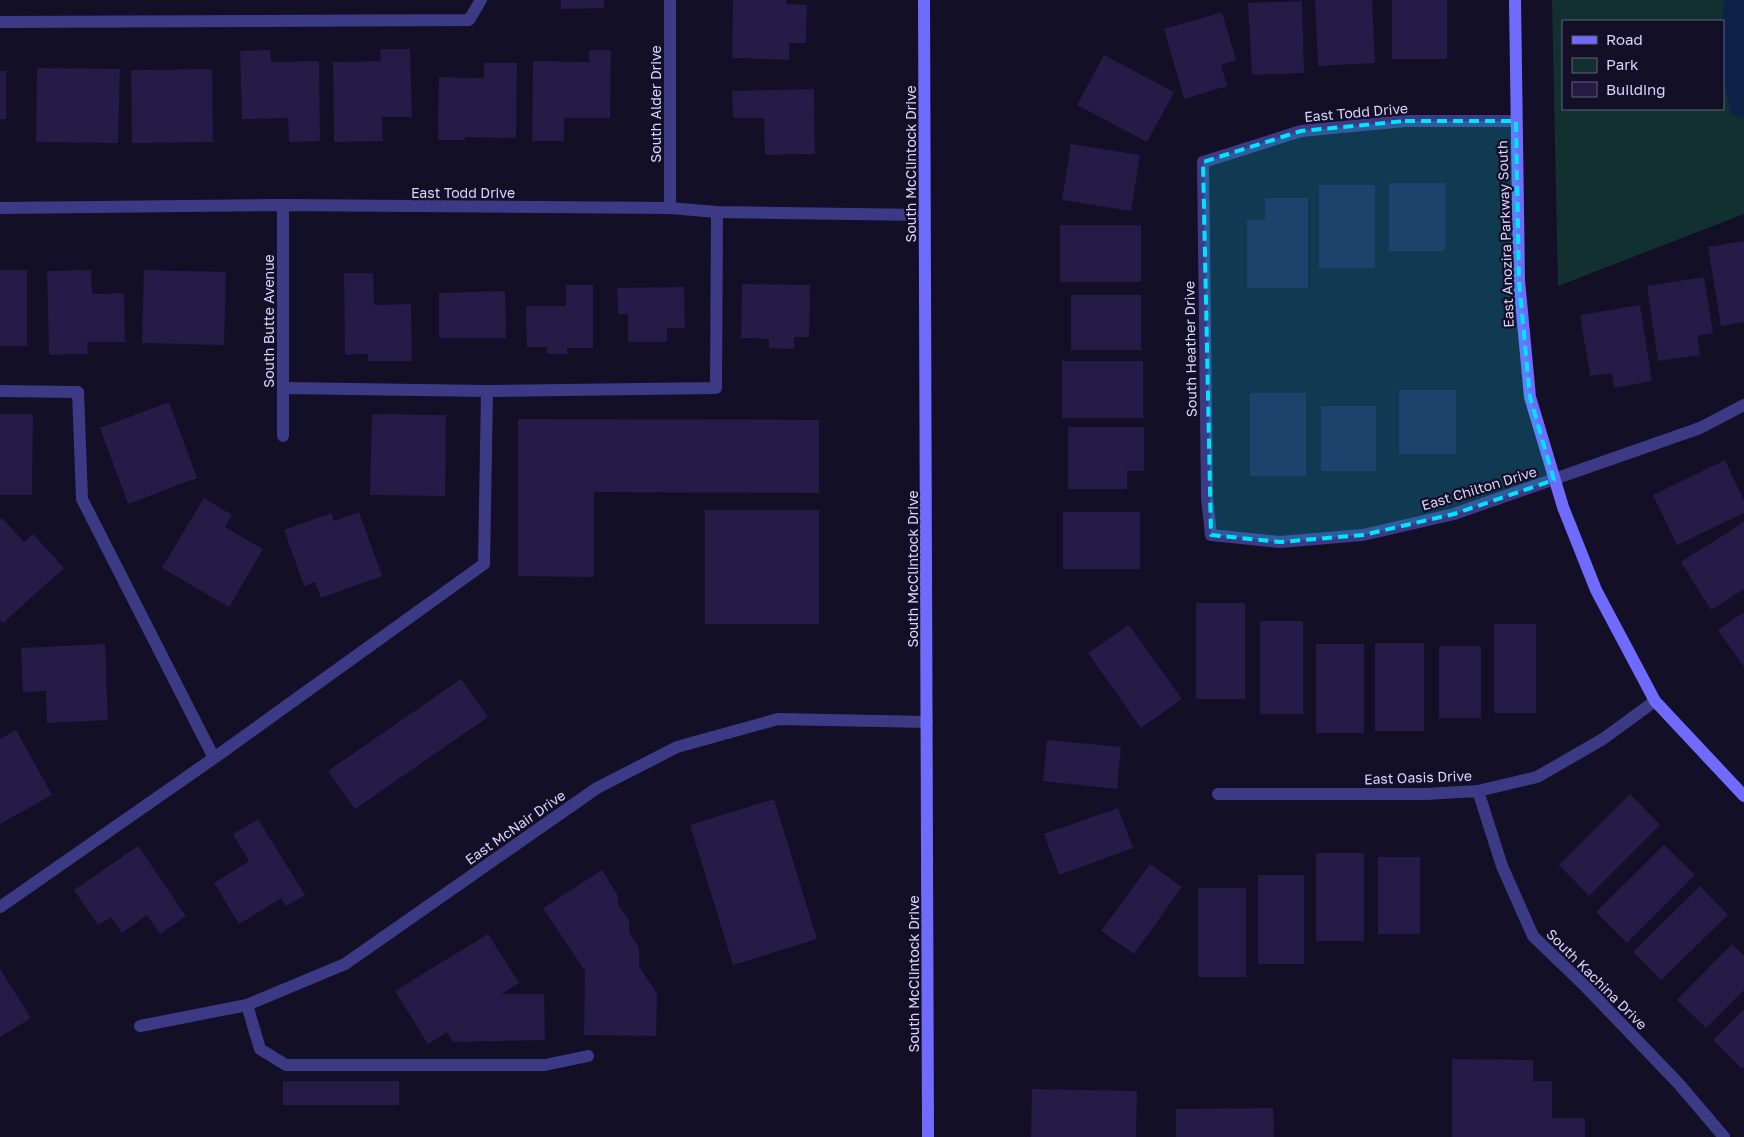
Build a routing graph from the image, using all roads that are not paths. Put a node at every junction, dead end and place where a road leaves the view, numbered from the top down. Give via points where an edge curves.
1 (481, 0) edge
2 (670, 0) edge
3 (924, 0) edge
4 (1515, 0) edge
5 (0, 22) edge
6 (1516, 121) junction
7 (1204, 162) joint
8 (283, 205) junction
9 (0, 208) edge
10 (670, 208) junction
11 (718, 212) junction
12 (925, 215) junction
13 (283, 388) junction
14 (0, 391) edge
15 (487, 391) junction
16 (1744, 405) edge
17 (283, 436) dead end
18 (1554, 480) junction
19 (1211, 535) joint
20 (1655, 701) junction
21 (927, 722) junction
22 (214, 758) junction
23 (1478, 791) junction
24 (1218, 794) dead end
25 (1744, 796) edge
26 (0, 907) edge
27 (247, 1005) junction
28 (140, 1026) dead end
29 (588, 1056) dead end
30 (928, 1137) edge
31 (1724, 1137) edge

1 - 5 street via 469,20
2 - 10 street, South Alder Drive
3 - 12 main road, South McClintock Drive
4 - 6 main road, East Anozira Parkway South
6 - 7 street, East Todd Drive via 1405,121 1301,131
6 - 18 main road, East Anozira Parkway South via 1519,280 1530,397
7 - 19 street, South Heather Drive via 1207,498
8 - 9 street, East Todd Drive
8 - 10 street, East Todd Drive
8 - 13 street, South Butte Avenue
10 - 11 street, East Todd Drive
11 - 12 street, East Todd Drive
11 - 15 street via 716,388
12 - 21 main road, South McClintock Drive
13 - 15 street
13 - 17 street, South Butte Avenue
14 - 22 street via 78,392 82,499
15 - 22 street via 484,564
16 - 18 street, East Chilton Drive via 1700,428
18 - 19 street, East Chilton Drive via 1454,514 1364,535 1280,542
18 - 20 main road, East Anozira Parkway South via 1596,590
20 - 23 street, East Oasis Drive via 1603,739 1537,777
20 - 25 main road, East Anozira Parkway South
21 - 27 street, East McNair Drive via 778,719 678,747 598,788 344,964
21 - 30 main road, South McClintock Drive
22 - 26 street
23 - 24 street, East Oasis Drive
23 - 31 street, South Kachina Drive via 1502,866 1533,936 1679,1084
27 - 28 street, East McNair Drive
27 - 29 street via 260,1049 286,1065 545,1064

